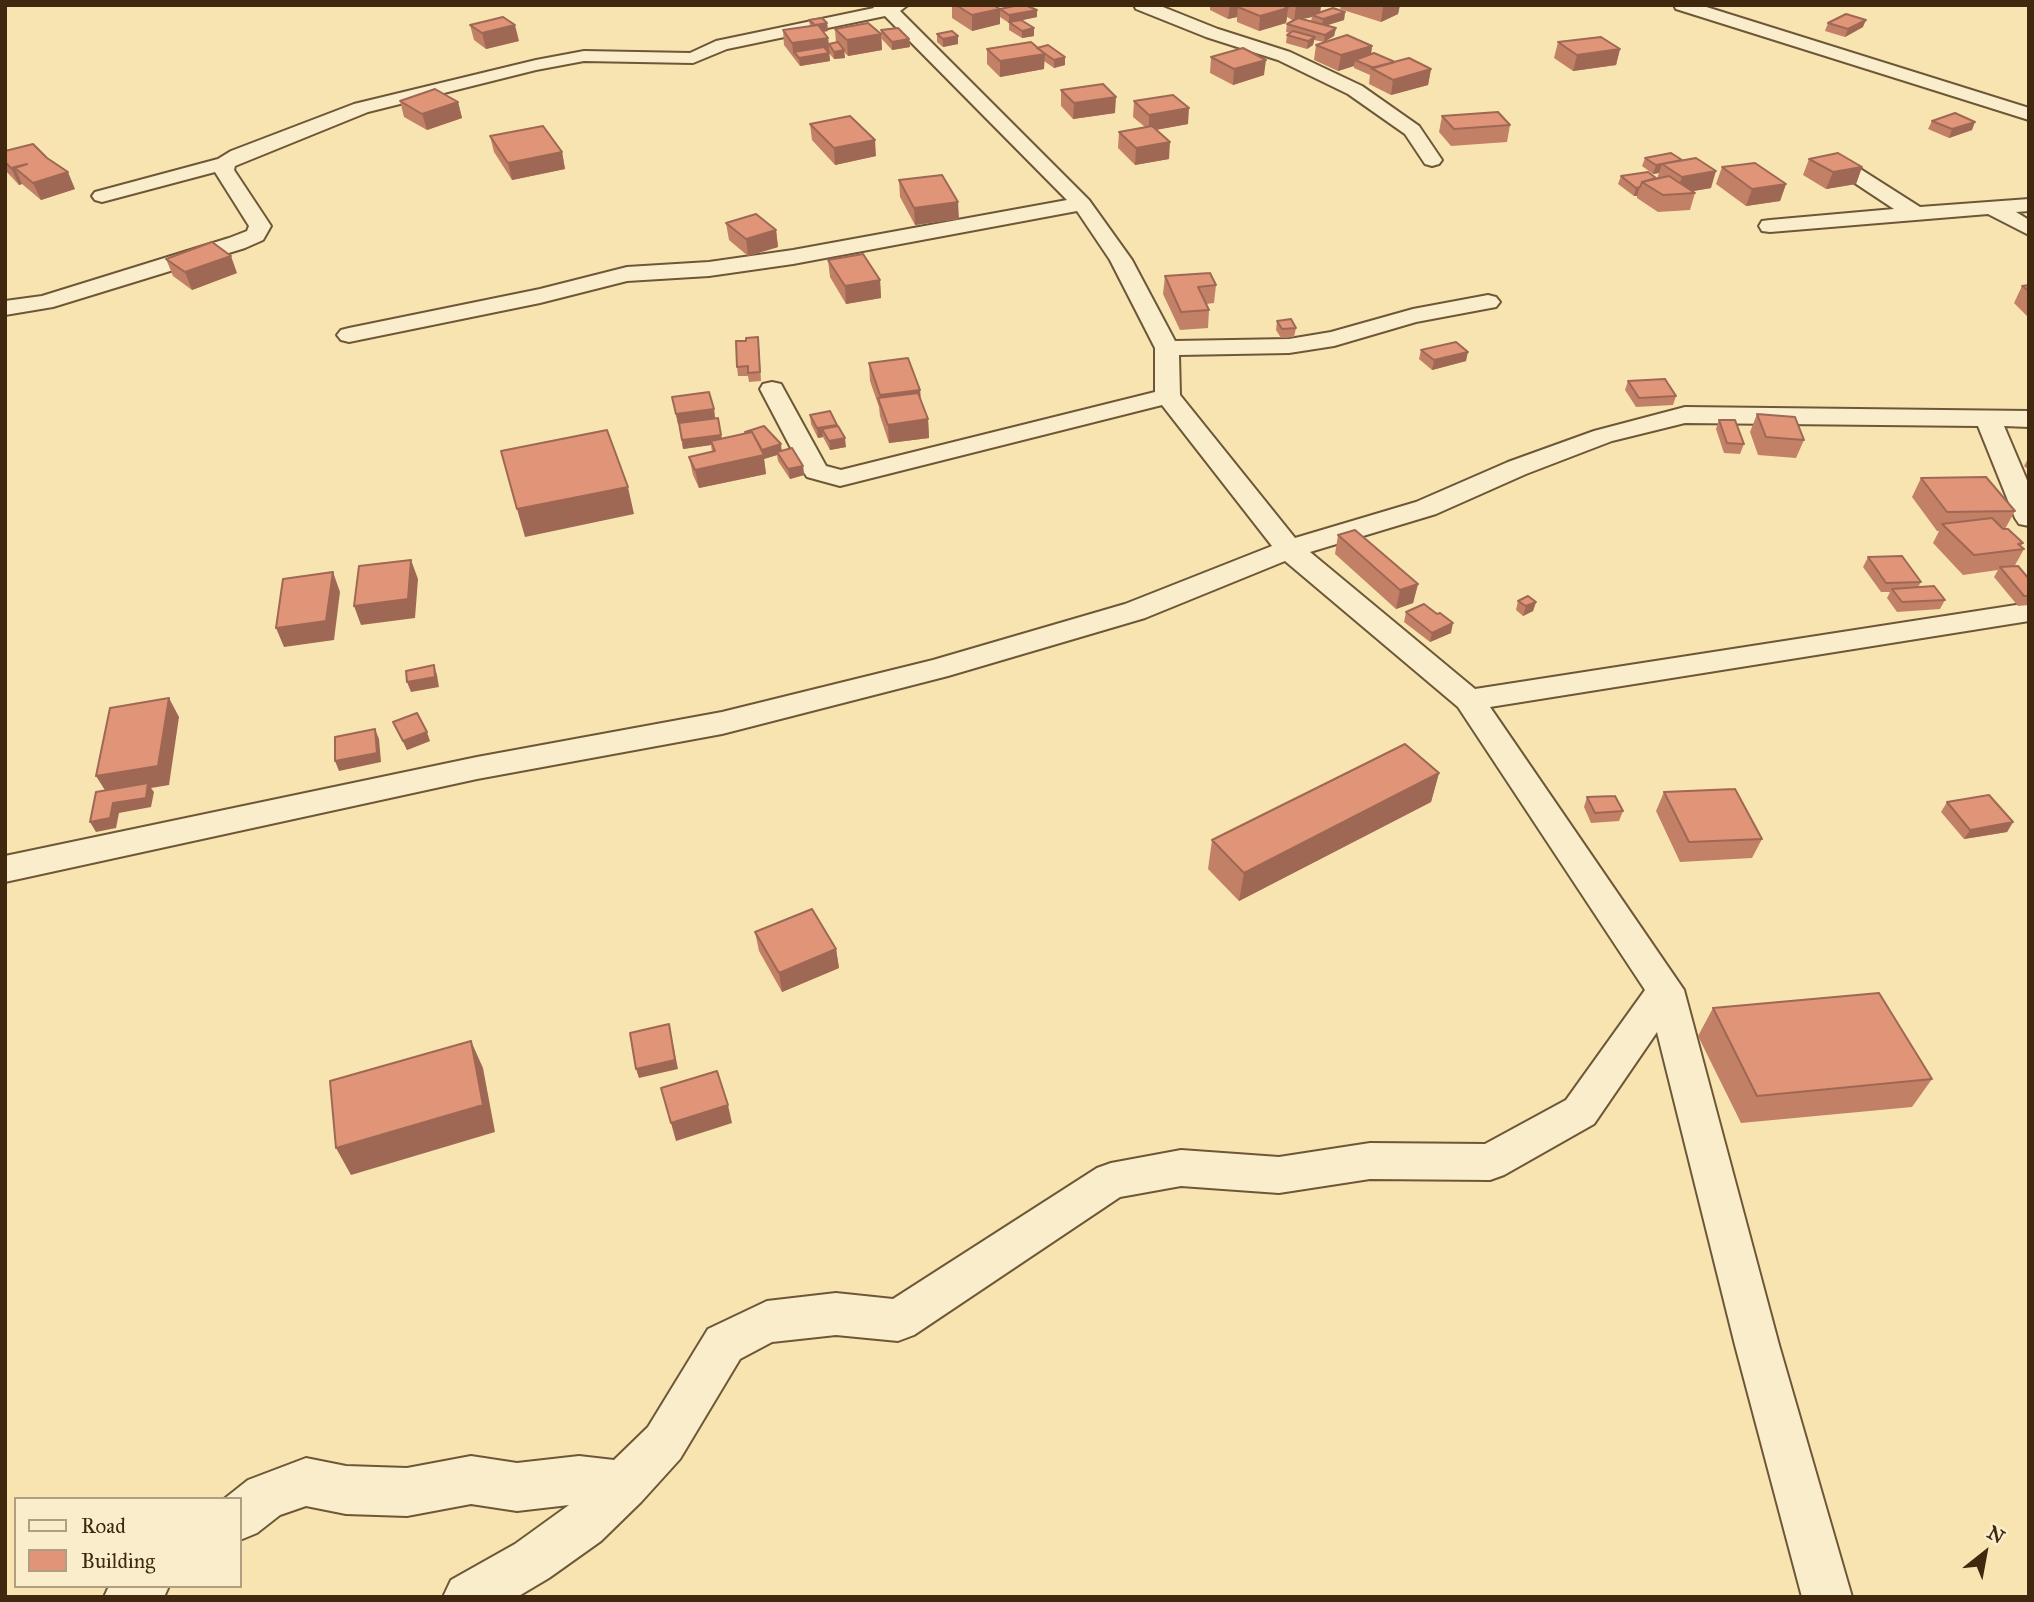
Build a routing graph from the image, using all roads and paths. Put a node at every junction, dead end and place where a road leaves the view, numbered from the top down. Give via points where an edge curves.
1 (1142, 5) edge
2 (1682, 5) edge
3 (890, 7) edge
4 (2029, 114) edge
5 (1432, 160) dead end
6 (1836, 162) edge
7 (225, 163) junction
8 (102, 196) dead end
9 (1082, 204) junction
10 (2029, 205) edge
11 (1992, 207) junction
12 (1915, 214) junction
13 (1770, 226) dead end
14 (2029, 229) edge
15 (1489, 302) dead end
16 (5, 308) edge
17 (349, 335) dead end
18 (1167, 348) junction
19 (772, 389) dead end
20 (1168, 396) junction
21 (1988, 418) junction
22 (2029, 419) edge
23 (2029, 518) edge
24 (1289, 550) junction
25 (2029, 612) edge
26 (1469, 700) junction
27 (5, 869) edge
28 (1665, 990) junction
29 (624, 1485) junction
30 (242, 1514) edge
31 (468, 1597) edge
32 (1827, 1597) edge

1 - 5 street via 1284,56 1356,90 1412,130
2 - 4 street
3 - 7 street via 722,45 693,58 584,56 536,65 361,108
3 - 9 street
6 - 12 street
7 - 8 street
7 - 16 street via 224,170 260,226 254,235 45,302
9 - 17 street via 793,257 626,274
9 - 18 street via 1121,260
10 - 11 street
11 - 12 street
11 - 14 street
12 - 13 street
15 - 18 street via 1289,346
18 - 20 street
19 - 20 street via 816,471 840,478
20 - 24 street
21 - 22 street
21 - 23 street
21 - 24 street via 1685,415 1603,436 1426,508
24 - 26 street
24 - 27 street via 1135,611 937,669 722,723 477,768
25 - 26 street
26 - 28 street
28 - 29 street via 1580,1112 1490,1162 1370,1161 1279,1175 1181,1168 1111,1181 898,1320 836,1314 767,1321 724,1344 664,1443
28 - 32 street
29 - 30 street via 579,1480 517,1487 471,1480 407,1492 346,1490 306,1482 265,1497
29 - 31 street via 584,1524 532,1561

